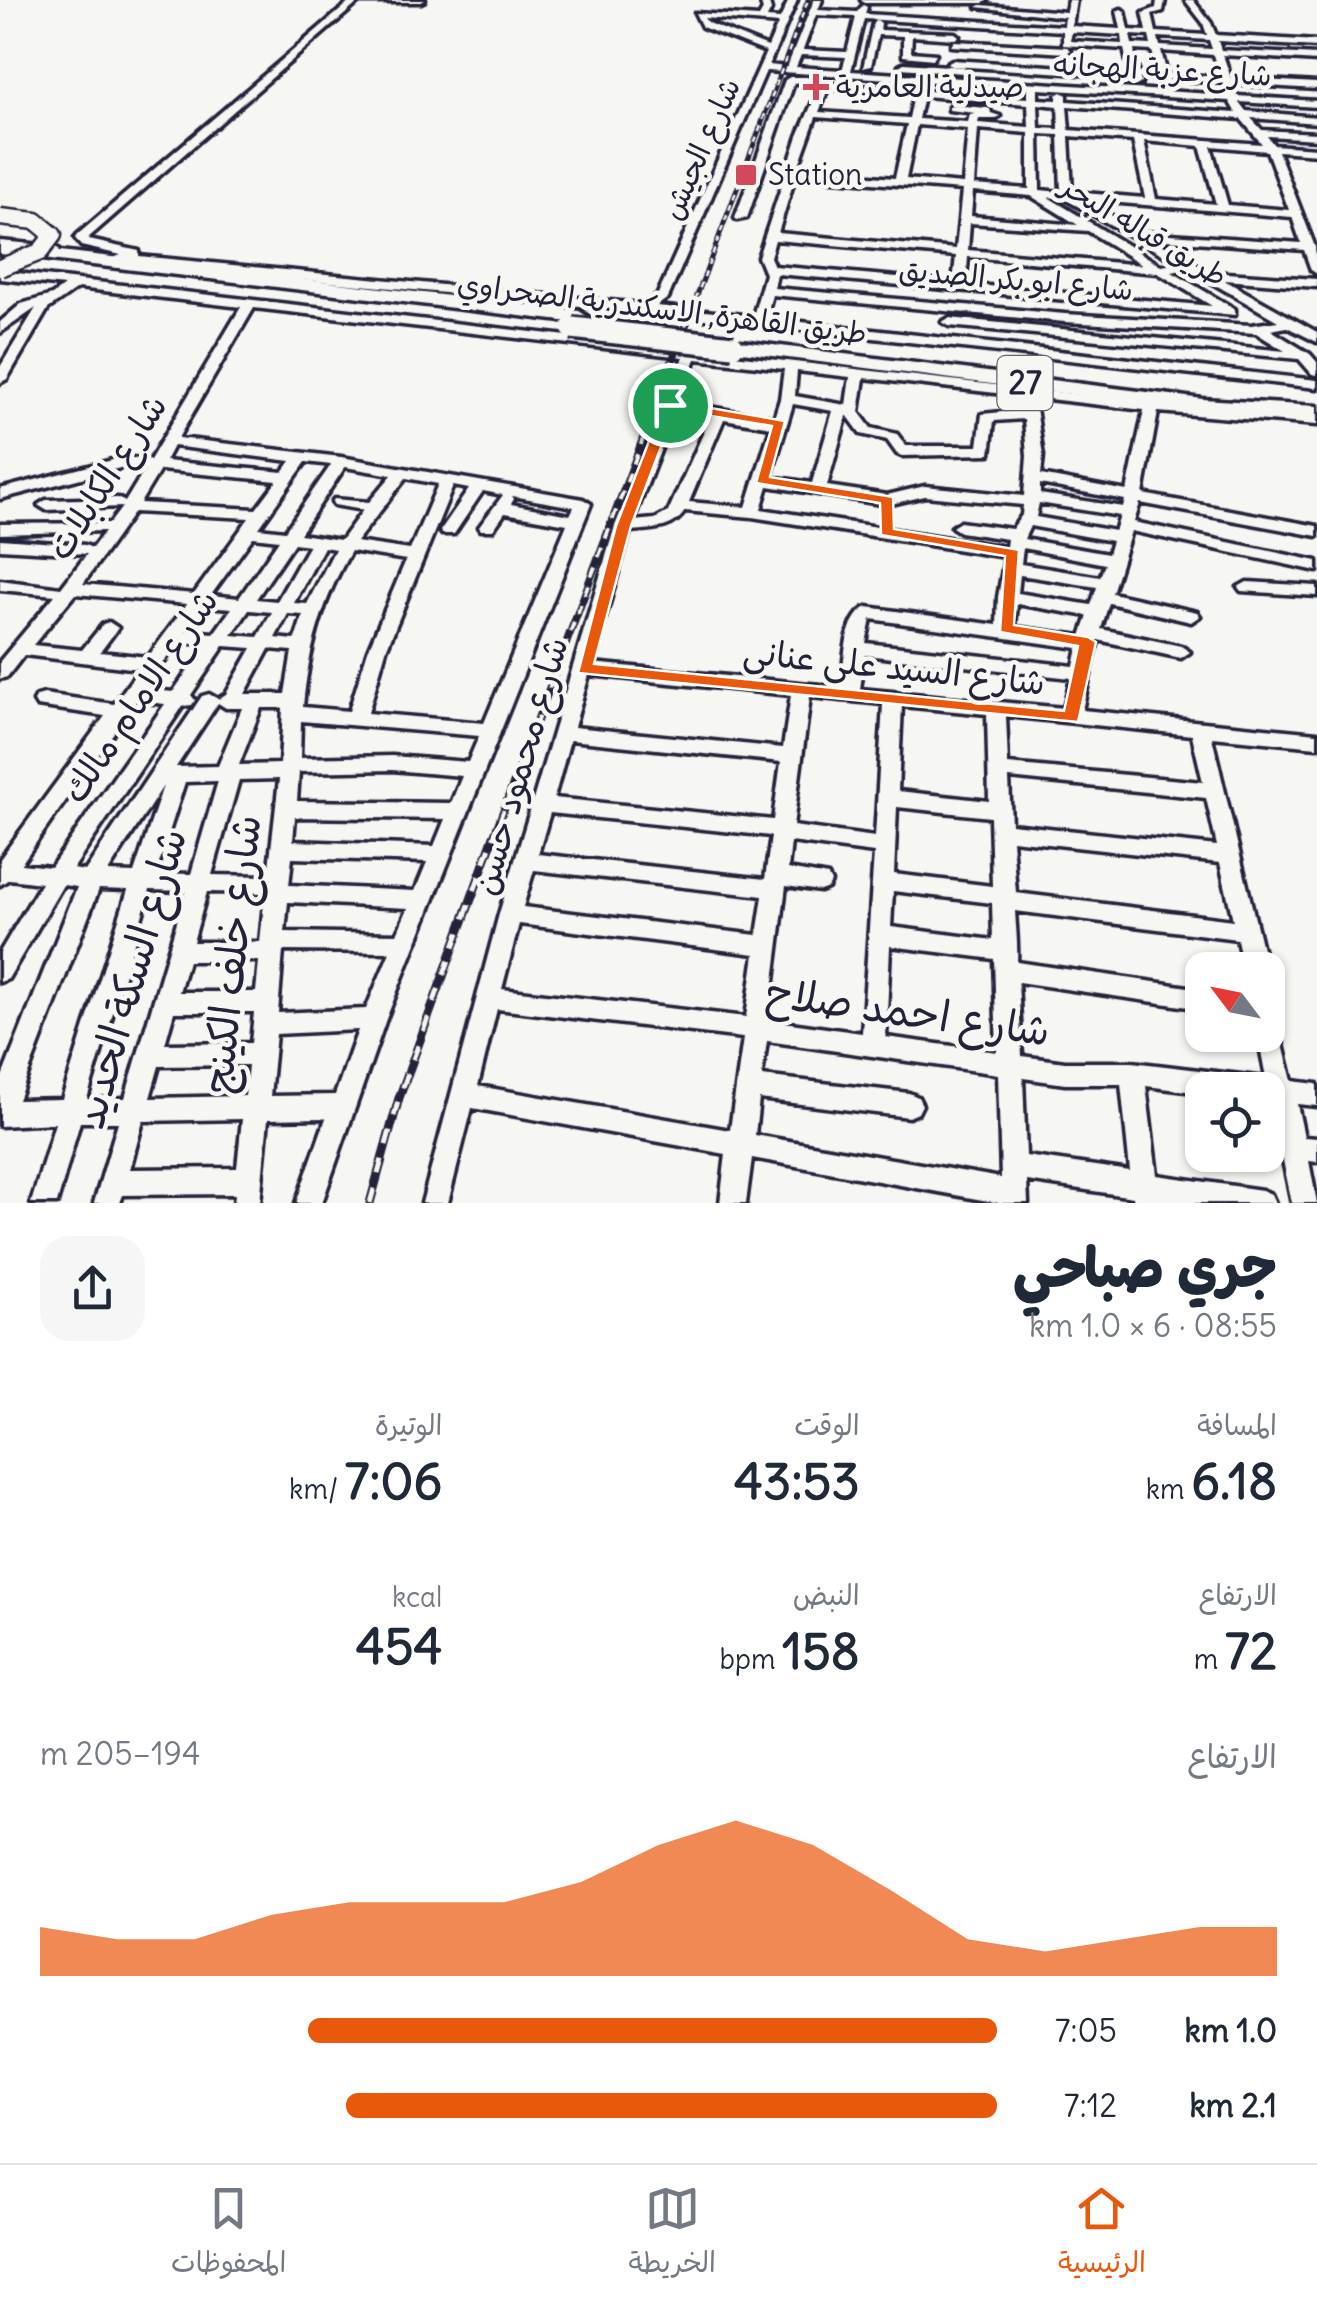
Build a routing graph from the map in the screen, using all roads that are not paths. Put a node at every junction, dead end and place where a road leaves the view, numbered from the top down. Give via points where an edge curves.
1 (357, 0) edge
2 (421, 0) edge
3 (794, 0) edge
4 (818, 0) edge
5 (864, 0) edge
6 (1072, 0) edge
7 (1161, 0) edge
8 (1189, 0) edge
9 (904, 1) edge
10 (950, 3) edge
11 (982, 4) edge
12 (1030, 5) edge
13 (764, 10) edge
14 (814, 12) junction
15 (1122, 12) dead end
16 (1066, 15) junction
17 (1096, 15) dead end
18 (860, 16) junction
19 (786, 17) junction
20 (1016, 21) junction
21 (1180, 21) dead end
22 (975, 23) junction
23 (992, 24) junction
24 (877, 25) junction
25 (903, 27) junction
26 (714, 28) junction
27 (1064, 29) junction
28 (1098, 31) junction
29 (1126, 32) junction
30 (779, 33) junction
31 (1153, 34) junction
32 (1185, 36) junction
33 (974, 40) junction
34 (1268, 41) junction
35 (1298, 42) junction
36 (920, 44) junction
37 (998, 44) junction
38 (1317, 44) edge
39 (954, 46) junction
40 (797, 47) junction
41 (819, 48) junction
42 (1023, 48) junction
43 (841, 50) junction
44 (869, 51) junction
45 (771, 52) junction
46 (1043, 54) junction
47 (1067, 54) junction
48 (1220, 57) junction
49 (1102, 58) junction
50 (1249, 59) junction
51 (1131, 60) junction
52 (1160, 62) junction
53 (972, 64) junction
54 (1193, 64) junction
55 (904, 66) dead end
56 (765, 68) junction
57 (997, 69) junction
58 (1282, 69) junction
59 (790, 70) junction
60 (1315, 70) edge
61 (866, 71) junction
62 (1025, 71) junction
63 (812, 72) junction
64 (926, 72) dead end
65 (1044, 72) junction
66 (846, 74) junction
67 (827, 80) junction
68 (1036, 92) junction
69 (1106, 92) junction
70 (919, 93) junction
71 (939, 94) junction
72 (1065, 94) junction
73 (1138, 94) junction
74 (1169, 95) junction
75 (1203, 97) junction
76 (1234, 99) junction
77 (1015, 100) junction
78 (1266, 101) junction
79 (953, 102) junction
80 (1297, 103) junction
81 (1317, 104) edge
82 (994, 112) junction
83 (1242, 115) junction
84 (1317, 120) edge
85 (935, 121) dead end
86 (1015, 124) dead end
87 (807, 125) junction
88 (950, 126) junction
89 (910, 127) junction
90 (972, 127) junction
91 (1297, 127) junction
92 (1032, 132) junction
93 (774, 133) junction
94 (1063, 134) junction
95 (1263, 134) junction
96 (1314, 136) edge
97 (1138, 139) junction
98 (1205, 144) junction
99 (1272, 149) junction
100 (1317, 150) edge
101 (790, 173) junction
102 (900, 182) junction
103 (968, 187) junction
104 (1034, 192) junction
105 (1068, 195) junction
106 (1150, 202) junction
107 (1222, 208) junction
108 (1296, 214) junction
109 (0, 217) edge
110 (742, 218) dead end
111 (964, 219) junction
112 (1090, 230) junction
113 (1139, 234) junction
114 (772, 236) junction
115 (1309, 246) junction
116 (0, 247) edge
117 (961, 254) junction
118 (138, 260) junction
119 (1191, 265) junction
120 (768, 269) junction
121 (1160, 270) junction
122 (1317, 270) edge
123 (0, 271) edge
124 (1206, 274) junction
125 (76, 283) junction
126 (1317, 283) edge
127 (915, 284) junction
128 (959, 288) junction
129 (767, 291) junction
130 (54, 297) junction
131 (1064, 297) junction
132 (852, 299) junction
133 (244, 302) junction
134 (912, 304) junction
135 (642, 308) junction
136 (1230, 312) junction
137 (1065, 318) junction
138 (576, 322) junction
139 (758, 322) junction
140 (949, 322) dead end
141 (1290, 322) junction
142 (1260, 329) junction
143 (0, 330) edge
144 (846, 332) junction
145 (1317, 338) edge
146 (222, 339) junction
147 (736, 341) junction
148 (691, 354) junction
149 (1304, 357) junction
150 (790, 365) junction
151 (1317, 371) edge
152 (858, 373) junction
153 (1, 375) edge
154 (1317, 384) edge
155 (1030, 393) junction
156 (1317, 398) edge
157 (787, 399) junction
158 (670, 405) junction
159 (1152, 408) junction
160 (1030, 414) junction
161 (718, 416) junction
162 (1314, 418) edge
163 (780, 424) junction
164 (1317, 437) edge
165 (167, 441) junction
166 (301, 458) junction
167 (341, 462) junction
168 (148, 463) junction
169 (402, 473) junction
170 (288, 477) junction
171 (1032, 478) junction
172 (762, 480) junction
173 (447, 482) junction
174 (478, 488) junction
175 (818, 489) junction
176 (2, 495) edge
177 (1030, 499) junction
178 (506, 500) junction
179 (888, 500) junction
180 (340, 502) dead end
181 (46, 505) dead end
182 (124, 505) junction
183 (680, 506) junction
184 (372, 507) junction
185 (752, 512) junction
186 (1127, 518) junction
187 (254, 522) junction
188 (1029, 522) junction
189 (104, 526) junction
190 (623, 526) junction
191 (960, 527) dead end
192 (488, 528) dead end
193 (0, 529) edge
194 (448, 531) dead end
195 (1317, 531) edge
196 (886, 532) junction
197 (288, 539) junction
198 (318, 542) junction
199 (0, 544) edge
200 (342, 546) junction
201 (1014, 549) junction
202 (86, 550) junction
203 (416, 556) junction
204 (1114, 560) junction
205 (1317, 566) edge
206 (0, 585) edge
207 (1247, 587) dead end
208 (63, 589) junction
209 (1317, 591) edge
210 (1102, 597) junction
211 (1007, 598) junction
212 (199, 600) junction
213 (243, 604) junction
214 (282, 608) junction
215 (311, 610) junction
216 (1191, 616) dead end
217 (110, 628) dead end
218 (1006, 628) junction
219 (174, 636) junction
220 (1089, 638) junction
221 (218, 641) junction
222 (262, 644) junction
223 (301, 646) junction
224 (857, 648) junction
225 (8, 652) edge
226 (1181, 652) dead end
227 (86, 657) junction
228 (153, 664) junction
229 (584, 668) junction
230 (0, 674) edge
231 (1081, 674) junction
232 (801, 690) junction
233 (131, 694) junction
234 (850, 696) junction
235 (176, 700) junction
236 (892, 700) junction
237 (220, 701) junction
238 (254, 701) junction
239 (44, 702) dead end
240 (291, 707) junction
241 (996, 710) junction
242 (118, 711) junction
243 (358, 716) junction
244 (1071, 718) junction
245 (488, 730) junction
246 (1201, 730) junction
247 (566, 733) junction
248 (1317, 740) edge
249 (793, 756) junction
250 (290, 768) junction
251 (472, 770) junction
252 (999, 770) junction
253 (228, 775) junction
254 (168, 776) junction
255 (1214, 791) junction
256 (888, 798) junction
257 (544, 804) junction
258 (285, 809) junction
259 (456, 811) junction
260 (1002, 821) junction
261 (782, 831) junction
262 (884, 846) junction
263 (281, 849) junction
264 (439, 854) junction
265 (1229, 856) junction
266 (526, 861) junction
267 (1, 872) edge
268 (57, 876) junction
269 (92, 880) junction
270 (883, 881) junction
271 (146, 882) junction
272 (820, 882) dead end
273 (198, 883) junction
274 (776, 883) junction
275 (276, 889) junction
276 (1006, 898) junction
277 (421, 900) junction
278 (510, 914) junction
279 (1246, 930) junction
280 (880, 936) junction
281 (404, 944) junction
282 (270, 946) junction
283 (767, 946) junction
284 (179, 952) junction
285 (1250, 952) edge
286 (1009, 961) junction
287 (0, 972) edge
288 (1185, 996) edge
289 (489, 998) junction
290 (164, 1002) junction
291 (265, 1013) junction
292 (374, 1020) junction
293 (756, 1029) junction
294 (874, 1047) junction
295 (261, 1054) junction
296 (149, 1056) junction
297 (1011, 1066) junction
298 (1132, 1073) junction
299 (1185, 1079) edge
300 (748, 1086) junction
301 (1285, 1091) edge
302 (465, 1095) junction
303 (1317, 1095) edge
304 (1285, 1101) edge
305 (341, 1106) junction
306 (909, 1106) dead end
307 (134, 1109) junction
308 (69, 1111) junction
309 (256, 1112) junction
310 (0, 1113) edge
311 (740, 1146) junction
312 (1305, 1149) edge
313 (1014, 1188) edge
314 (248, 1192) edge
315 (110, 1193) edge
316 (1146, 1195) edge
317 (44, 1203) edge
318 (309, 1203) edge
319 (435, 1203) edge
320 (733, 1203) edge
321 (1262, 1203) edge
322 (1305, 1203) edge

1 - 2 street
1 - 118 street via 80,238
3 - 19 street, شارع الجيش
4 - 14 street
5 - 9 street
5 - 18 street
6 - 16 street, طريق قباله البحر
7 - 31 street via 1158,10 1147,12
8 - 48 street
9 - 10 street
9 - 25 street
10 - 11 street
10 - 39 street
11 - 20 street via 980,16
12 - 16 street
12 - 20 street
13 - 19 street
13 - 26 street via 700,13 700,22
14 - 18 street
14 - 40 street
15 - 29 street
16 - 27 street, طريق قباله البحر
17 - 28 street
18 - 24 street
18 - 43 street
19 - 30 street, شارع الجيش
20 - 23 street
20 - 27 street
20 - 37 street
20 - 42 street
21 - 32 street
22 - 23 street
22 - 33 street
22 - 39 street
23 - 37 street
24 - 25 street
24 - 44 street
25 - 36 street
25 - 36 street via 906,54
25 - 39 street
26 - 30 street
26 - 45 street
27 - 28 street
27 - 47 street, طريق قباله البحر
28 - 29 street
28 - 49 street
29 - 31 street
29 - 51 street
30 - 45 street, شارع الجيش
31 - 32 street
31 - 52 street
32 - 48 street
32 - 54 street
33 - 37 street
33 - 39 street
33 - 53 street
34 - 35 street
34 - 50 street
34 - 58 street
35 - 38 street
35 - 60 street
36 - 39 street
36 - 39 street
36 - 39 street via 936,30
37 - 39 street
37 - 42 street
37 - 47 street
37 - 57 street
37 - 57 street
39 - 53 street
39 - 55 street
39 - 57 street
39 - 64 street
40 - 41 street
40 - 59 street
41 - 43 street
41 - 63 street
42 - 46 street
42 - 47 street
42 - 62 street
43 - 44 street
43 - 66 street
43 - 67 street
44 - 61 street
45 - 56 street, شارع الجيش
46 - 47 street
46 - 65 street, طريق قباله البحر
47 - 49 street
47 - 49 street
47 - 65 street
47 - 72 street, طريق قباله البحر
48 - 50 street
48 - 50 street
48 - 50 street
48 - 54 street
48 - 54 street
48 - 76 street
49 - 51 street
49 - 51 street
49 - 69 street
50 - 58 street
50 - 58 street
50 - 78 street
51 - 52 street
51 - 52 street
51 - 73 street
52 - 54 street
52 - 54 street
52 - 74 street
53 - 57 street
54 - 75 street
56 - 59 street, شارع عزبة الهجانه
56 - 135 street, شارع الجيش via 662,298
57 - 62 street via 1024,78
58 - 60 street
58 - 60 street
58 - 80 street
59 - 63 street, شارع عزبة الهجانه
61 - 66 street, شارع عزبة الهجانه
61 - 67 street
61 - 68 street, شارع عزبة الهجانه
62 - 65 street
63 - 67 street, شارع عزبة الهجانه
65 - 68 street, طريق قباله البحر
66 - 67 street, شارع عزبة الهجانه
67 - 70 street
67 - 87 street
67 - 93 street via 790,80
68 - 72 street
68 - 77 street
68 - 92 street, طريق قباله البحر
69 - 72 street, شارع عزبة الهجانه
69 - 73 street, شارع عزبة الهجانه
70 - 71 street
70 - 89 street
71 - 79 street
71 - 85 street
72 - 83 street
72 - 94 street, طريق قباله البحر
73 - 74 street, شارع عزبة الهجانه
74 - 75 street, شارع عزبة الهجانه
75 - 76 street, شارع عزبة الهجانه
76 - 78 street, شارع عزبة الهجانه
76 - 83 street
77 - 82 street
77 - 86 street
78 - 80 street, شارع عزبة الهجانه
79 - 82 street
79 - 88 street
80 - 81 street, شارع عزبة الهجانه
80 - 91 street
82 - 90 street
82 - 92 street
83 - 91 street
83 - 95 street
84 - 91 street
87 - 89 street
87 - 93 street
87 - 101 street
88 - 89 street
88 - 90 street
89 - 102 street
90 - 103 street
91 - 95 street
91 - 96 street
92 - 94 street
92 - 104 street, طريق قباله البحر
93 - 110 street
94 - 97 street
94 - 105 street, طريق قباله البحر
95 - 99 street
96 - 100 street
97 - 98 street
97 - 106 street
98 - 99 street
98 - 107 street
99 - 100 street
99 - 108 street
101 - 102 street
101 - 114 street
102 - 103 street
103 - 104 street
103 - 111 street
104 - 105 street
104 - 112 street, طريق قباله البحر
105 - 106 street
105 - 113 street, طريق قباله البحر
106 - 107 street
107 - 108 street
108 - 115 street
109 - 123 highway, bridge via 36,220 53,236 35,256
111 - 112 street
111 - 117 street
112 - 121 street, طريق قباله البحر
113 - 115 street
113 - 119 street, طريق قباله البحر
114 - 117 street
114 - 120 street via 763,260
115 - 122 street
116 - 118 street
116 - 138 highway, طريق القاهرة, الاسكندرية الصحراوي / 27
117 - 121 street
117 - 128 street
118 - 135 street
119 - 121 street
119 - 124 street, طريق قباله البحر
120 - 127 street
120 - 129 street
121 - 136 street, طريق قباله البحر
123 - 125 street
123 - 138 highway, طريق القاهرة, الاسكندرية الصحراوي / 27
124 - 126 street
124 - 141 street, طريق قباله البحر
125 - 130 street
125 - 133 street
127 - 128 street
127 - 134 street
128 - 131 street
129 - 132 street, شارع ابو بكر الصديق
129 - 139 street
130 - 143 street via 26,307
130 - 153 street
131 - 136 street
131 - 137 street
132 - 134 street, شارع ابو بكر الصديق
132 - 144 street
133 - 146 street, شارع الكابلات
133 - 148 street
134 - 137 street, شارع ابو بكر الصديق
135 - 139 street
136 - 142 street, طريق قباله البحر
137 - 142 street, شارع ابو بكر الصديق
138 - 147 highway, طريق القاهرة, الاسكندرية الصحراوي / 27, bridge
139 - 144 street
140 - 149 street
141 - 142 street
141 - 145 street, طريق قباله البحر
142 - 149 street, طريق قباله البحر
144 - 154 street
146 - 165 street, شارع الكابلات
146 - 168 street, شارع الكابلات
147 - 156 highway, طريق القاهرة, الاسكندرية الصحراوي / 27
147 - 162 highway, طريق القاهرة, الاسكندرية الصحراوي / 27
148 - 150 street
148 - 158 street, شارع محمود حسن
149 - 151 street, طريق قباله البحر
150 - 152 street
150 - 157 street
152 - 155 street
152 - 160 street via 852,412 866,431 892,436 902,450 985,451 987,416
155 - 159 street
155 - 160 street
157 - 163 street
157 - 175 street via 840,408
158 - 161 street
158 - 190 street, شارع محمود حسن
159 - 162 street
159 - 186 street
160 - 171 street
161 - 163 street
161 - 183 street
162 - 164 street
163 - 172 street
165 - 166 street
165 - 168 street, شارع الكابلات
166 - 167 street
166 - 170 street
167 - 169 street
167 - 197 street, شارع الامام مالك
168 - 170 street
168 - 176 street via 104,465
168 - 182 street, شارع الكابلات
169 - 173 street
169 - 184 street, شارع خلف الكينج
170 - 187 street
171 - 177 street
171 - 186 street
172 - 175 street
172 - 185 street
173 - 174 street
173 - 203 street
174 - 178 street
174 - 194 street
175 - 179 street
177 - 179 street via 926,490
177 - 186 street
177 - 188 street
178 - 192 street
178 - 245 street, شارع محمود حسن via 579,512
179 - 196 street
180 - 184 street
181 - 182 street
182 - 187 street
182 - 189 street, شارع الكابلات
182 - 208 street, شارع الكابلات
183 - 185 street
183 - 190 street via 665,522
184 - 200 street, شارع خلف الكينج
185 - 196 street
186 - 188 street
186 - 195 street
186 - 204 street
186 - 205 street
187 - 197 street
187 - 212 street
188 - 201 street
189 - 193 street
189 - 202 street, شارع الكابلات
190 - 229 street, شارع محمود حسن
191 - 201 street
196 - 201 street
197 - 198 street
197 - 213 street, شارع الامام مالك
198 - 200 street
198 - 214 street
199 - 202 street
200 - 203 street
200 - 215 street, شارع خلف الكينج
201 - 204 street
201 - 210 street
201 - 211 street
202 - 208 street, شارع الكابلات
203 - 243 street
204 - 210 street
206 - 208 street
207 - 209 street
208 - 212 street
208 - 225 street, شارع الكابلات
210 - 211 street
210 - 216 street
210 - 220 street
211 - 218 street
212 - 213 street
212 - 219 street
213 - 214 street
213 - 221 street, شارع الامام مالك
214 - 215 street
214 - 222 street
215 - 223 street, شارع خلف الكينج
217 - 227 street
218 - 220 street
218 - 224 street via 872,612 861,620
219 - 221 street
219 - 228 street
220 - 226 street
220 - 231 street
221 - 222 street
221 - 235 street, شارع الامام مالك
222 - 223 street
222 - 237 street
223 - 240 street, شارع خلف الكينج
224 - 231 street
224 - 234 street
225 - 227 street
225 - 230 street, شارع الكابلات
227 - 228 street
228 - 233 street
229 - 232 street, شارع السيد على عنانى
229 - 247 street, شارع محمود حسن
231 - 244 street
232 - 234 street, شارع السيد على عنانى
232 - 249 street
233 - 235 street
233 - 242 street
234 - 236 street, شارع السيد على عنانى
235 - 237 street
235 - 268 street, شارع الامام مالك
236 - 241 street, شارع السيد على عنانى
236 - 256 street
237 - 238 street
237 - 254 street
238 - 240 street
238 - 253 street, شارع السكة الحديد
239 - 242 street
240 - 243 street
240 - 250 street, شارع خلف الكينج
241 - 244 street, شارع السيد على عنانى
241 - 252 street
242 - 267 street
243 - 245 street
244 - 246 street, شارع السيد على عنانى
245 - 251 street, شارع محمود حسن
246 - 248 street, شارع السيد على عنانى
246 - 255 street
247 - 249 street
247 - 257 street, شارع محمود حسن
249 - 261 street
250 - 251 street via 392,763
250 - 253 street
250 - 258 street, شارع خلف الكينج
251 - 259 street, شارع محمود حسن
252 - 255 street
252 - 260 street
253 - 254 street
253 - 273 street, شارع السكة الحديد
254 - 269 street
254 - 271 street
255 - 265 street
256 - 260 street
256 - 262 street
257 - 261 street
257 - 266 street, شارع محمود حسن
258 - 259 street
258 - 263 street, شارع خلف الكينج
259 - 264 street, شارع محمود حسن
260 - 265 street
260 - 276 street
261 - 262 street
261 - 274 street
262 - 270 street
263 - 264 street
263 - 275 street, شارع خلف الكينج
264 - 277 street, شارع محمود حسن
265 - 279 street
266 - 274 street
266 - 278 street, شارع محمود حسن
267 - 268 street
268 - 269 street
268 - 287 street, شارع الامام مالك
269 - 271 street
269 - 310 street
270 - 276 street
270 - 280 street
271 - 273 street
271 - 308 street
272 - 274 street
273 - 275 street
273 - 284 street, شارع السكة الحديد
274 - 283 street
275 - 277 street
275 - 282 street, شارع خلف الكينج
276 - 279 street
276 - 286 street
277 - 281 street, شارع محمود حسن
278 - 283 street
278 - 289 street, شارع محمود حسن
279 - 285 street
280 - 286 street
280 - 294 street
281 - 282 street
281 - 292 street, شارع محمود حسن
282 - 284 street
282 - 291 street, شارع خلف الكينج
283 - 293 street
284 - 290 street, شارع السكة الحديد
286 - 288 street
286 - 297 street
289 - 293 street, شارع احمد صلاح
289 - 302 street, شارع محمود حسن
290 - 291 street
290 - 296 street, شارع السكة الحديد
291 - 292 street
291 - 295 street, شارع خلف الكينج
292 - 305 street, شارع محمود حسن
293 - 294 street, شارع احمد صلاح
293 - 300 street
294 - 297 street, شارع احمد صلاح
295 - 296 street
295 - 309 street, شارع خلف الكينج
296 - 307 street, شارع السكة الحديد
297 - 298 street, شارع احمد صلاح
297 - 313 street
298 - 299 street, شارع احمد صلاح
298 - 316 street
300 - 306 street
300 - 311 street
301 - 303 street, شارع احمد صلاح
302 - 311 street
302 - 319 street, شارع محمود حسن
304 - 312 street
305 - 309 street
305 - 318 street, شارع محمود حسن
307 - 308 street
307 - 309 street
307 - 315 street, شارع السكة الحديد
308 - 310 street
308 - 317 street
309 - 314 street, شارع خلف الكينج
311 - 313 street
311 - 320 street
312 - 322 street
313 - 316 street
314 - 315 street
316 - 321 street

